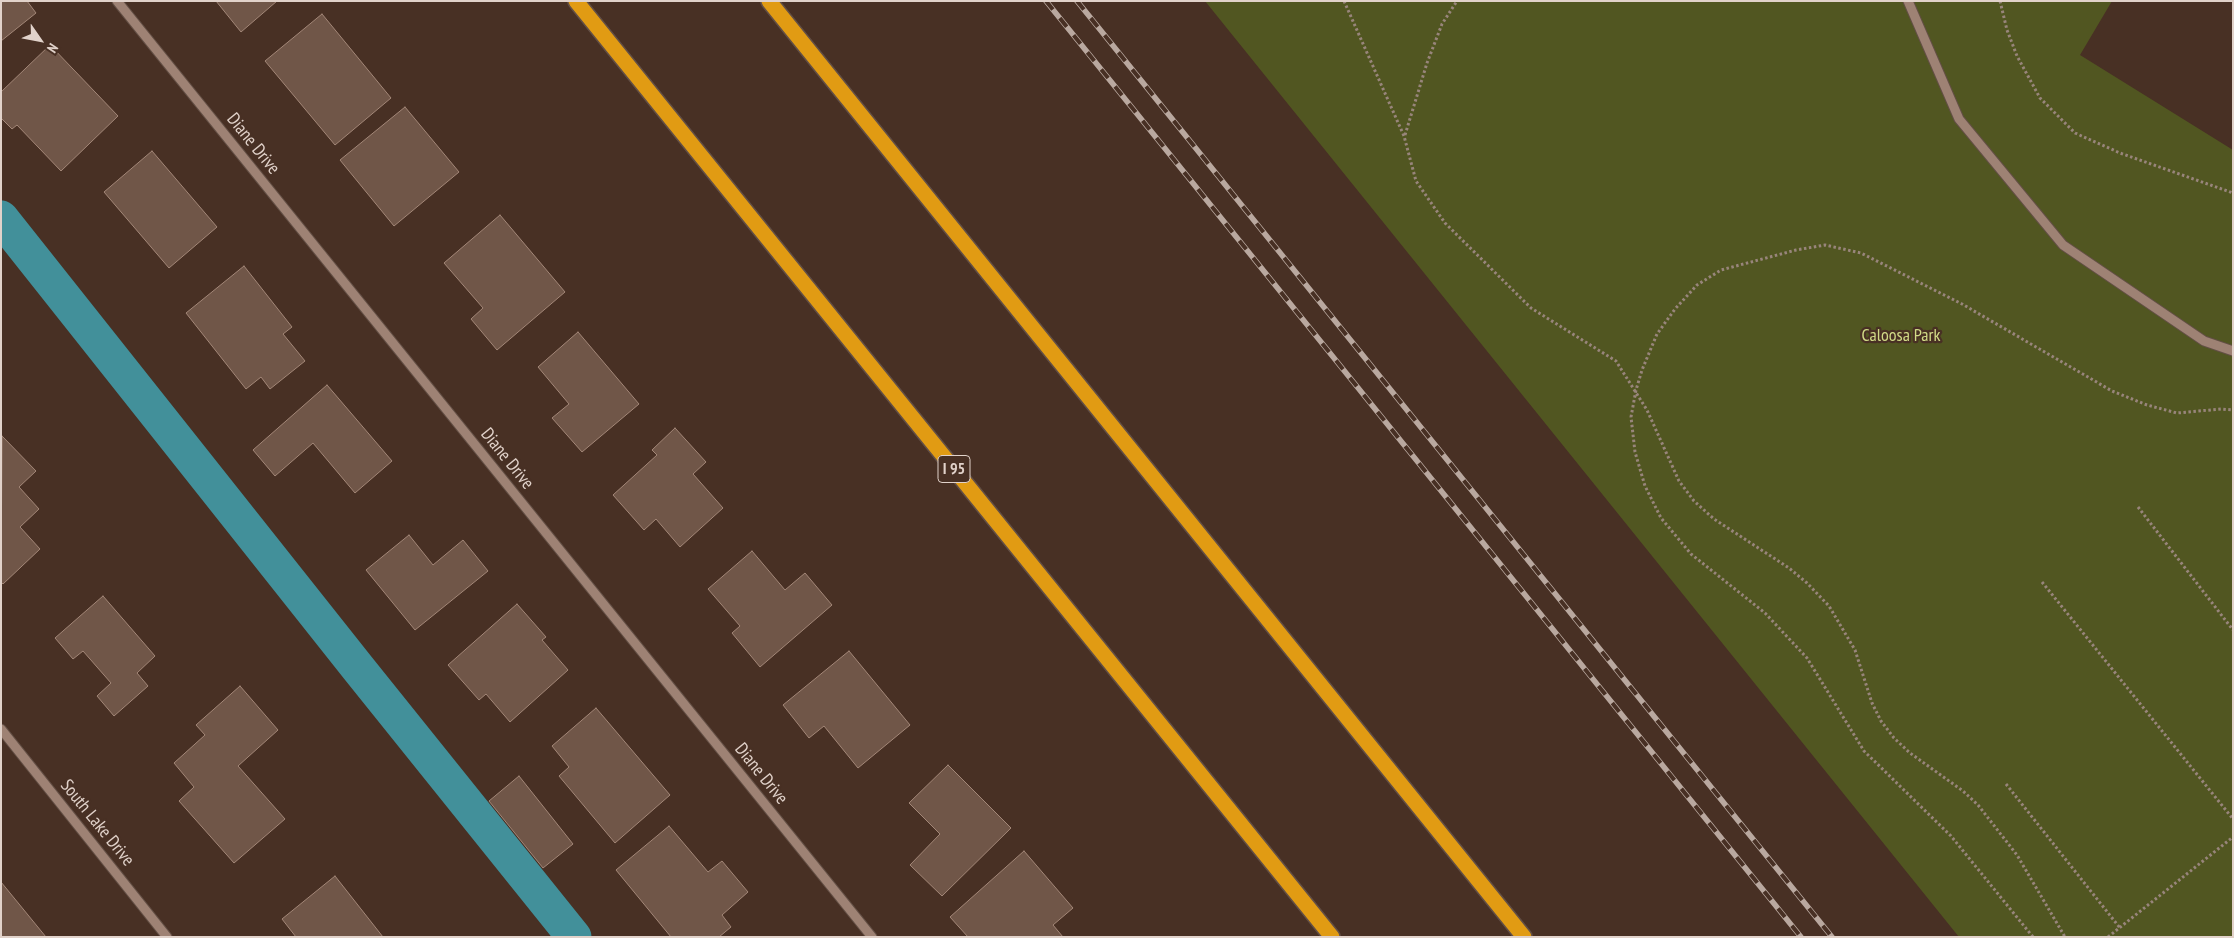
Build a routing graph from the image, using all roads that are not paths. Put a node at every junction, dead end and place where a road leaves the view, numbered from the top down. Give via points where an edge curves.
1 (117, 1) edge
2 (576, 1) edge
3 (769, 1) edge
4 (1908, 1) edge
5 (2233, 351) edge
6 (1, 728) edge
7 (167, 937) edge
8 (872, 937) edge
9 (1332, 937) edge
10 (1524, 937) edge

1 - 8 street, Diane Drive
2 - 9 highway, I 95
3 - 10 highway
4 - 5 street via 1959,119 2063,245 2204,341
6 - 7 street, South Lake Drive

